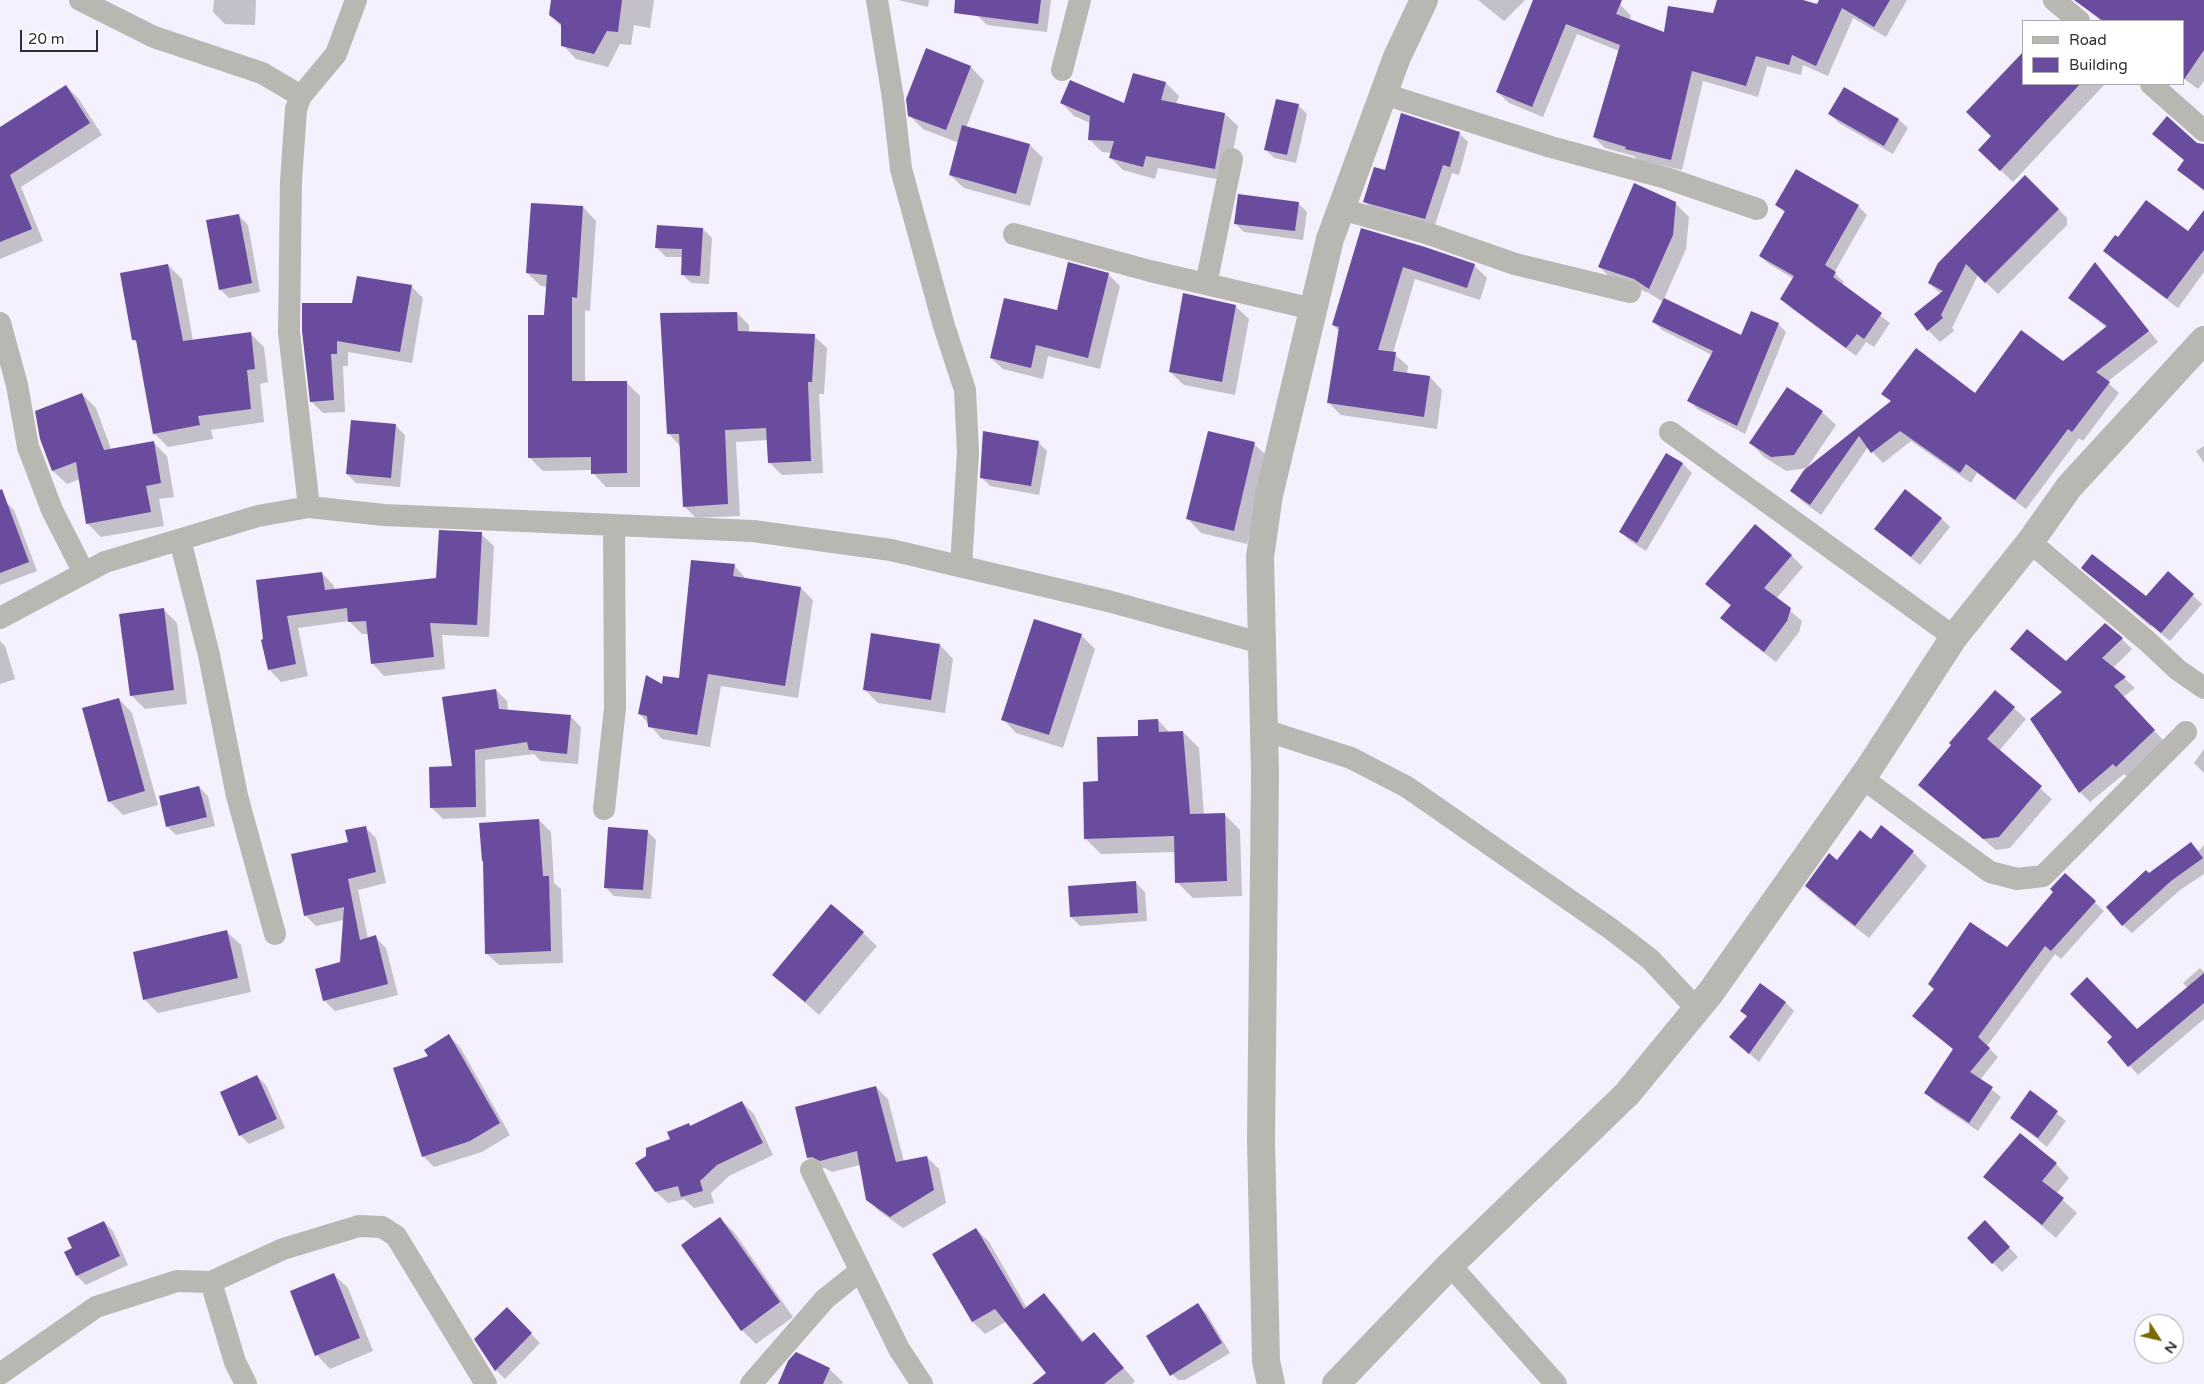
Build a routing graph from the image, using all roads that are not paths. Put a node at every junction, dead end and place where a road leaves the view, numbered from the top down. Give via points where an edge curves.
1 (80, 0) edge
2 (356, 0) edge
3 (877, 0) edge
4 (1080, 0) edge
5 (1424, 0) edge
6 (2054, 0) edge
7 (2078, 20) edge
8 (1062, 70) dead end
9 (2152, 85) edge
10 (1384, 94) junction
11 (301, 96) junction
12 (2203, 127) edge
13 (1232, 159) dead end
14 (1341, 209) junction
15 (1756, 209) dead end
16 (1014, 234) dead end
17 (1206, 284) junction
18 (1630, 292) dead end
19 (1313, 309) junction
20 (0, 323) edge
21 (2204, 340) edge
22 (1670, 432) dead end
23 (309, 507) junction
24 (614, 526) junction
25 (180, 540) junction
26 (2030, 542) junction
27 (961, 566) junction
28 (84, 573) junction
29 (0, 618) edge
30 (1954, 637) junction
31 (1261, 643) junction
32 (2204, 688) edge
33 (1264, 730) junction
34 (2186, 732) dead end
35 (1862, 778) junction
36 (604, 809) dead end
37 (275, 934) dead end
38 (1697, 1009) junction
39 (811, 1170) dead end
40 (1450, 1265) junction
41 (860, 1271) junction
42 (211, 1282) junction
43 (0, 1374) edge
44 (246, 1384) edge
45 (486, 1384) edge
46 (750, 1384) edge
47 (922, 1384) edge
48 (1271, 1384) edge
49 (1336, 1384) edge
50 (1556, 1384) edge

1 - 11 street via 154,36 262,73
2 - 11 street via 336,54
3 - 27 street via 901,169 965,390 968,452
4 - 8 street
5 - 10 street via 1397,57
6 - 7 street
9 - 12 street
10 - 14 street
10 - 15 street via 1551,147 1666,178
11 - 23 street via 296,109 291,181 288,332
13 - 17 street
14 - 18 street via 1429,234 1515,264
14 - 19 street via 1330,239
16 - 17 street
17 - 19 street
19 - 31 street via 1269,495 1260,557
20 - 28 street via 17,385 28,447 52,510
21 - 26 street via 2069,487
22 - 30 street
23 - 24 street via 384,515
23 - 25 street via 258,516
24 - 27 street via 753,531 891,550
24 - 36 street via 615,708
25 - 28 street via 105,562
25 - 37 street via 209,655 237,796
26 - 30 street
26 - 32 street via 2178,670
27 - 31 street via 1108,600
28 - 29 street
30 - 35 street
31 - 33 street
33 - 38 street via 1351,758 1408,787 1611,929 1650,959
33 - 48 street via 1261,1140 1266,1361
34 - 35 street via 2043,876 2017,879 1990,872
35 - 38 street
38 - 40 street via 1627,1094
39 - 41 street
40 - 49 street
40 - 50 street
41 - 46 street via 825,1299
41 - 47 street via 899,1349
42 - 43 street via 177,1282 96,1307
42 - 44 street via 235,1362
42 - 45 street via 283,1249 359,1226 382,1227 396,1236

